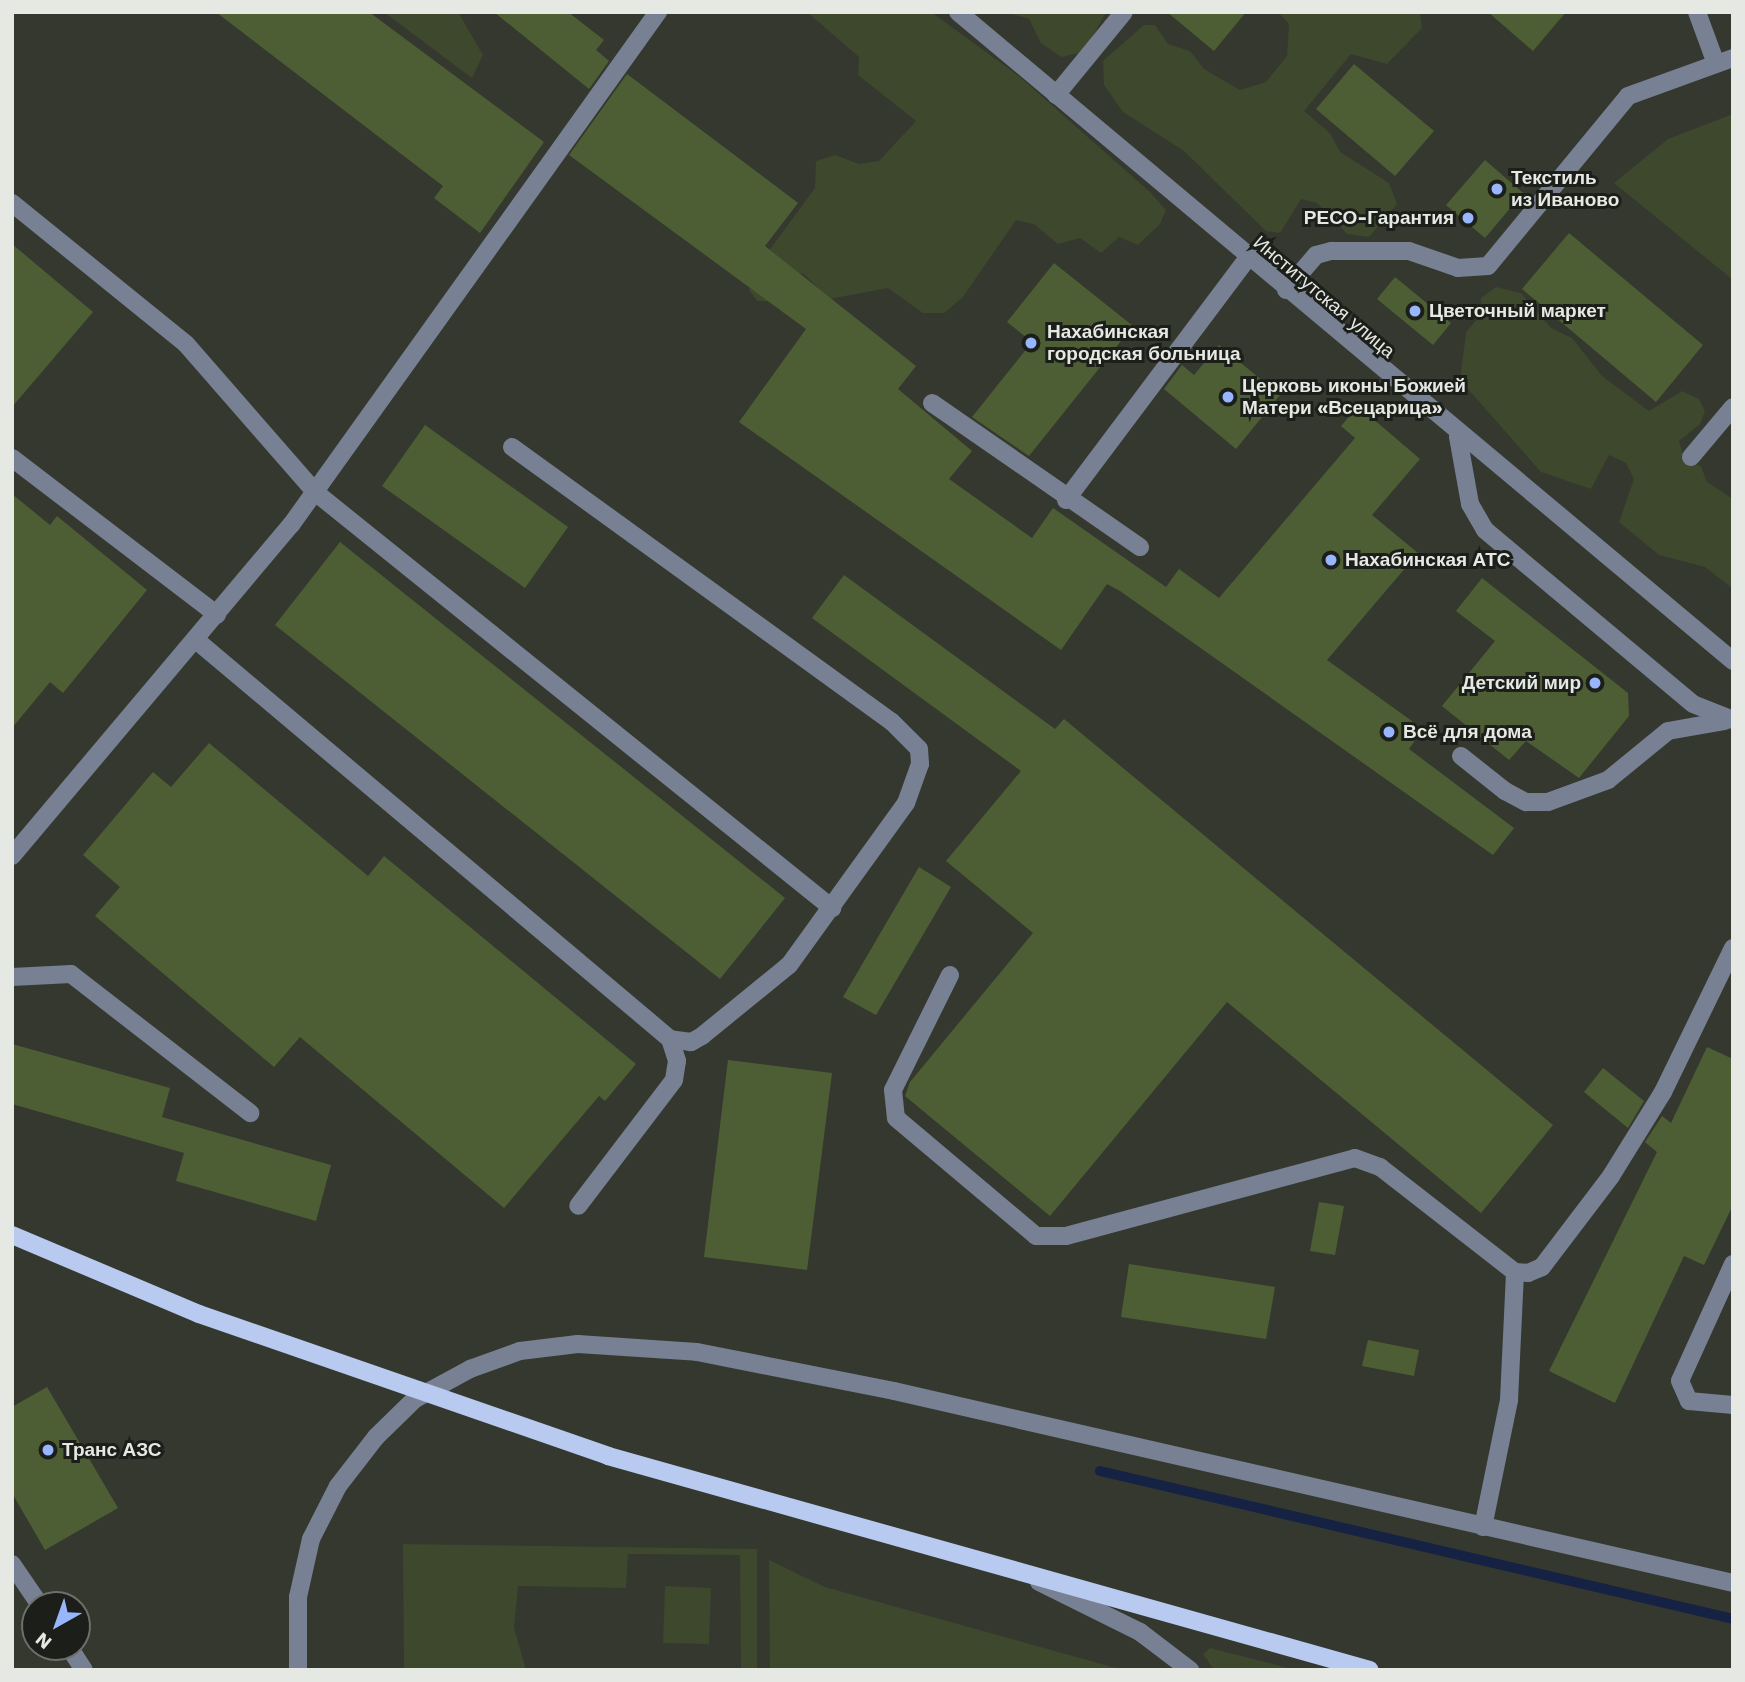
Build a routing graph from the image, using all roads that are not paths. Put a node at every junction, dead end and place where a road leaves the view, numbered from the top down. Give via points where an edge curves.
1 (658, 12) edge
2 (958, 12) edge
3 (1124, 12) edge
4 (1697, 12) edge
5 (1724, 60) edge
6 (1056, 95) junction
7 (12, 204) edge
8 (1247, 259) junction
9 (1286, 290) junction
10 (932, 403) dead end
11 (1733, 407) edge
12 (1458, 437) junction
13 (512, 447) dead end
14 (1691, 457) dead end
15 (12, 458) edge
16 (315, 492) junction
17 (1066, 500) junction
18 (1140, 547) dead end
19 (217, 615) junction
20 (196, 640) junction
21 (1733, 662) edge
22 (1729, 720) edge
23 (1461, 756) dead end
24 (12, 856) edge
25 (832, 908) junction
26 (1733, 948) edge
27 (950, 975) dead end
28 (12, 977) edge
29 (670, 1040) junction
30 (250, 1113) dead end
31 (578, 1206) dead end
32 (12, 1235) edge
33 (1733, 1264) edge
34 (1515, 1272) junction
35 (1733, 1405) edge
36 (1483, 1527) junction
37 (12, 1564) edge
38 (1027, 1576) junction
39 (1733, 1583) edge
40 (30, 1591) edge
41 (298, 1670) edge
42 (1190, 1670) edge
43 (1370, 1670) edge

1 - 16 street
2 - 6 street, Институтская улица
3 - 6 street
4 - 5 street
5 - 9 street via 1628,96 1488,266 1458,268 1409,251 1331,251 1316,255
6 - 8 street, Институтская улица
7 - 16 street via 186,344
8 - 9 street, Институтская улица
8 - 17 street
9 - 12 street, Институтская улица
10 - 17 street
11 - 14 street
12 - 21 street, Институтская улица
12 - 22 street via 1472,511 1485,530 1693,704
13 - 25 street via 892,722 919,749 920,764 906,803
15 - 19 street
16 - 19 street
16 - 25 street
17 - 18 street
19 - 20 street
20 - 24 street
20 - 29 street
22 - 23 street via 1668,731 1608,780 1558,801 1526,802
25 - 29 street via 773,979 691,1042
26 - 34 street via 1663,1092 1611,1176 1542,1267
27 - 34 street via 893,1090 896,1118 1036,1236 1066,1236 1355,1158 1380,1167
28 - 30 street via 71,974
29 - 31 street via 677,1061 674,1080
32 - 38 main road via 199,1314 608,1456
33 - 35 street via 1680,1381 1689,1401
34 - 36 street via 1509,1400
36 - 39 street
36 - 41 street via 894,1391 697,1352 578,1344 520,1351 470,1369 415,1399 376,1437 338,1486 311,1539 298,1597
37 - 40 street
38 - 42 street via 1140,1632
38 - 43 main road

